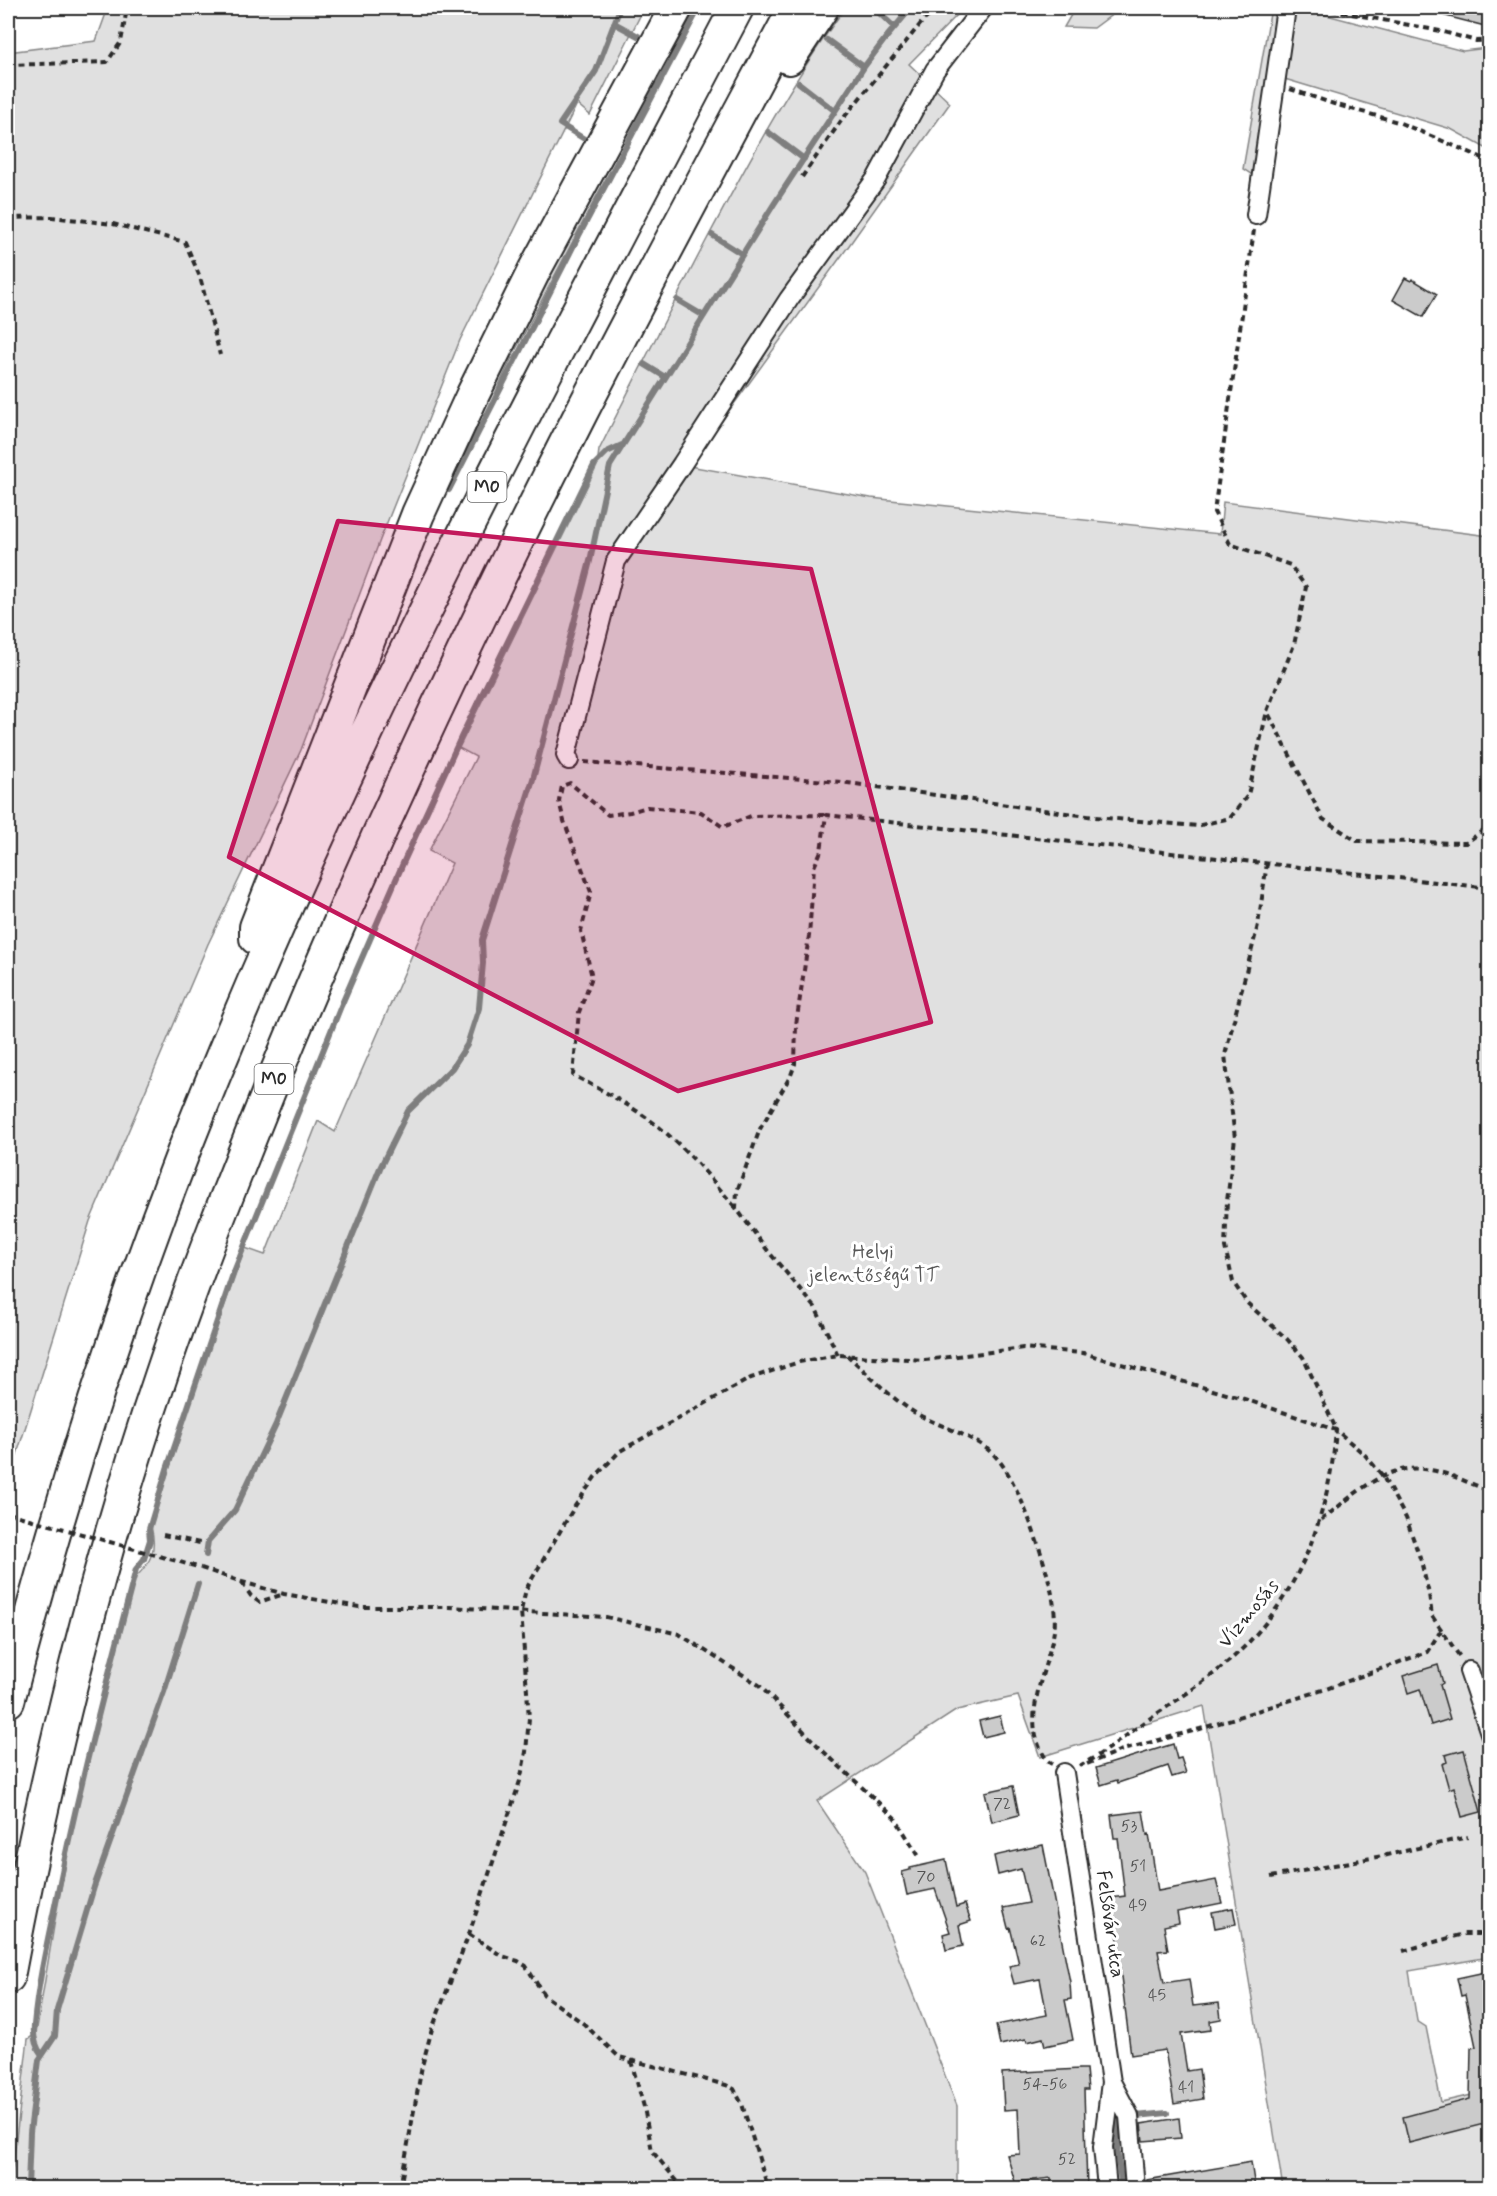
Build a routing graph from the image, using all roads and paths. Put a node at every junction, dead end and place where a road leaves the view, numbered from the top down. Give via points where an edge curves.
1 (127, 8) edge
2 (737, 8) edge
3 (795, 8) edge
4 (822, 8) edge
5 (939, 8) edge
6 (983, 8) edge
7 (1286, 8) edge
8 (1321, 8) edge
9 (675, 9) edge
10 (1490, 40) edge
11 (8, 65) edge
12 (1275, 84) junction
13 (1490, 161) edge
14 (802, 177) dead end
15 (1256, 215) joint
16 (8, 218) edge
17 (676, 232) junction
18 (220, 355) dead end
19 (1267, 711) junction
20 (568, 760) joint
21 (826, 815) junction
22 (1490, 825) edge
23 (1267, 863) junction
24 (1490, 888) edge
25 (257, 975) junction
26 (736, 1208) junction
27 (847, 1354) junction
28 (838, 1355) junction
29 (1336, 1430) junction
30 (1382, 1475) junction
31 (1490, 1491) edge
32 (8, 1513) edge
33 (1320, 1520) junction
34 (163, 1535) dead end
35 (200, 1543) dead end
36 (242, 1582) junction
37 (284, 1594) junction
38 (521, 1611) junction
39 (1442, 1629) junction
40 (1469, 1671) joint
41 (8, 1701) edge
42 (1490, 1733) edge
43 (1064, 1773) junction
44 (1468, 1836) dead end
45 (920, 1858) dead end
46 (1271, 1877) dead end
47 (469, 1934) junction
48 (1490, 1934) edge
49 (1403, 1951) dead end
50 (8, 1977) edge
51 (630, 2061) junction
52 (1111, 2082) junction
53 (400, 2188) edge
54 (683, 2188) edge
55 (768, 2188) edge
56 (1107, 2188) edge
57 (1135, 2188) edge

1 - 11 path via 121,42 107,62
2 - 25 highway, M0 via 486,488 369,728
3 - 17 highway, M0
4 - 17 highway
5 - 14 path via 923,21 841,121
6 - 20 street via 935,70 876,179 789,299 616,561 566,755
7 - 12 street
8 - 10 path via 1476,41
9 - 25 highway via 536,269 418,514 256,927
12 - 13 path via 1398,122
12 - 15 street
15 - 19 path via 1214,512 1230,544 1290,565 1306,587 1294,645
16 - 18 path via 113,224 185,242 200,277
17 - 50 highway, M0 via 436,708 320,966 201,1263 122,1496 87,1623 37,1825
19 - 20 path via 1248,795 1230,818 1197,826 1095,817 841,782
19 - 22 path via 1323,819 1357,841 1466,843
21 - 23 path
21 - 26 path via 821,851 814,867 795,1064 760,1129 737,1191
21 - 26 path via 751,816 723,827 701,813 647,807 608,815 570,783 562,786 559,801 564,821 591,892 581,931 592,977 579,1011 573,1075 625,1103 664,1131
23 - 24 path
23 - 29 path via 1258,925 1225,1055 1235,1138 1225,1247 1233,1282 1247,1303 1303,1357
25 - 41 highway, M0 via 185,1150 111,1348 69,1480
26 - 28 path via 815,1307
27 - 28 path
27 - 29 path via 925,1360 1023,1348 1083,1353
27 - 43 path via 912,1411 996,1456 1009,1476 1032,1529 1053,1596 1054,1627 1034,1728 1048,1762
28 - 38 path via 799,1362 751,1378 620,1451 595,1476 575,1506 526,1589
29 - 30 path
29 - 33 path, Vízmosás
30 - 31 path via 1403,1468 1423,1469
30 - 33 path
30 - 39 path via 1406,1518 1421,1561 1432,1616
32 - 36 path, bridge
33 - 43 path, Vízmosás via 1292,1587 1255,1635 1179,1698
34 - 35 path
36 - 37 path
36 - 37 path via 259,1602
37 - 38 path via 359,1607
38 - 45 path via 606,1617 679,1634 759,1685 895,1818
38 - 47 path via 529,1718 526,1752
39 - 40 path
39 - 43 path via 1427,1652 1326,1689 1119,1751
40 - 42 street
43 - 52 street, Felsővár utca
44 - 46 path
47 - 51 path via 502,1956 526,1966 544,1995
47 - 53 path via 432,2029
48 - 49 path via 1463,1934
51 - 54 path via 652,2151
51 - 55 path via 734,2088
52 - 56 street, Felsővár utca via 1103,2147
52 - 57 street, Felsővár utca via 1129,2116

